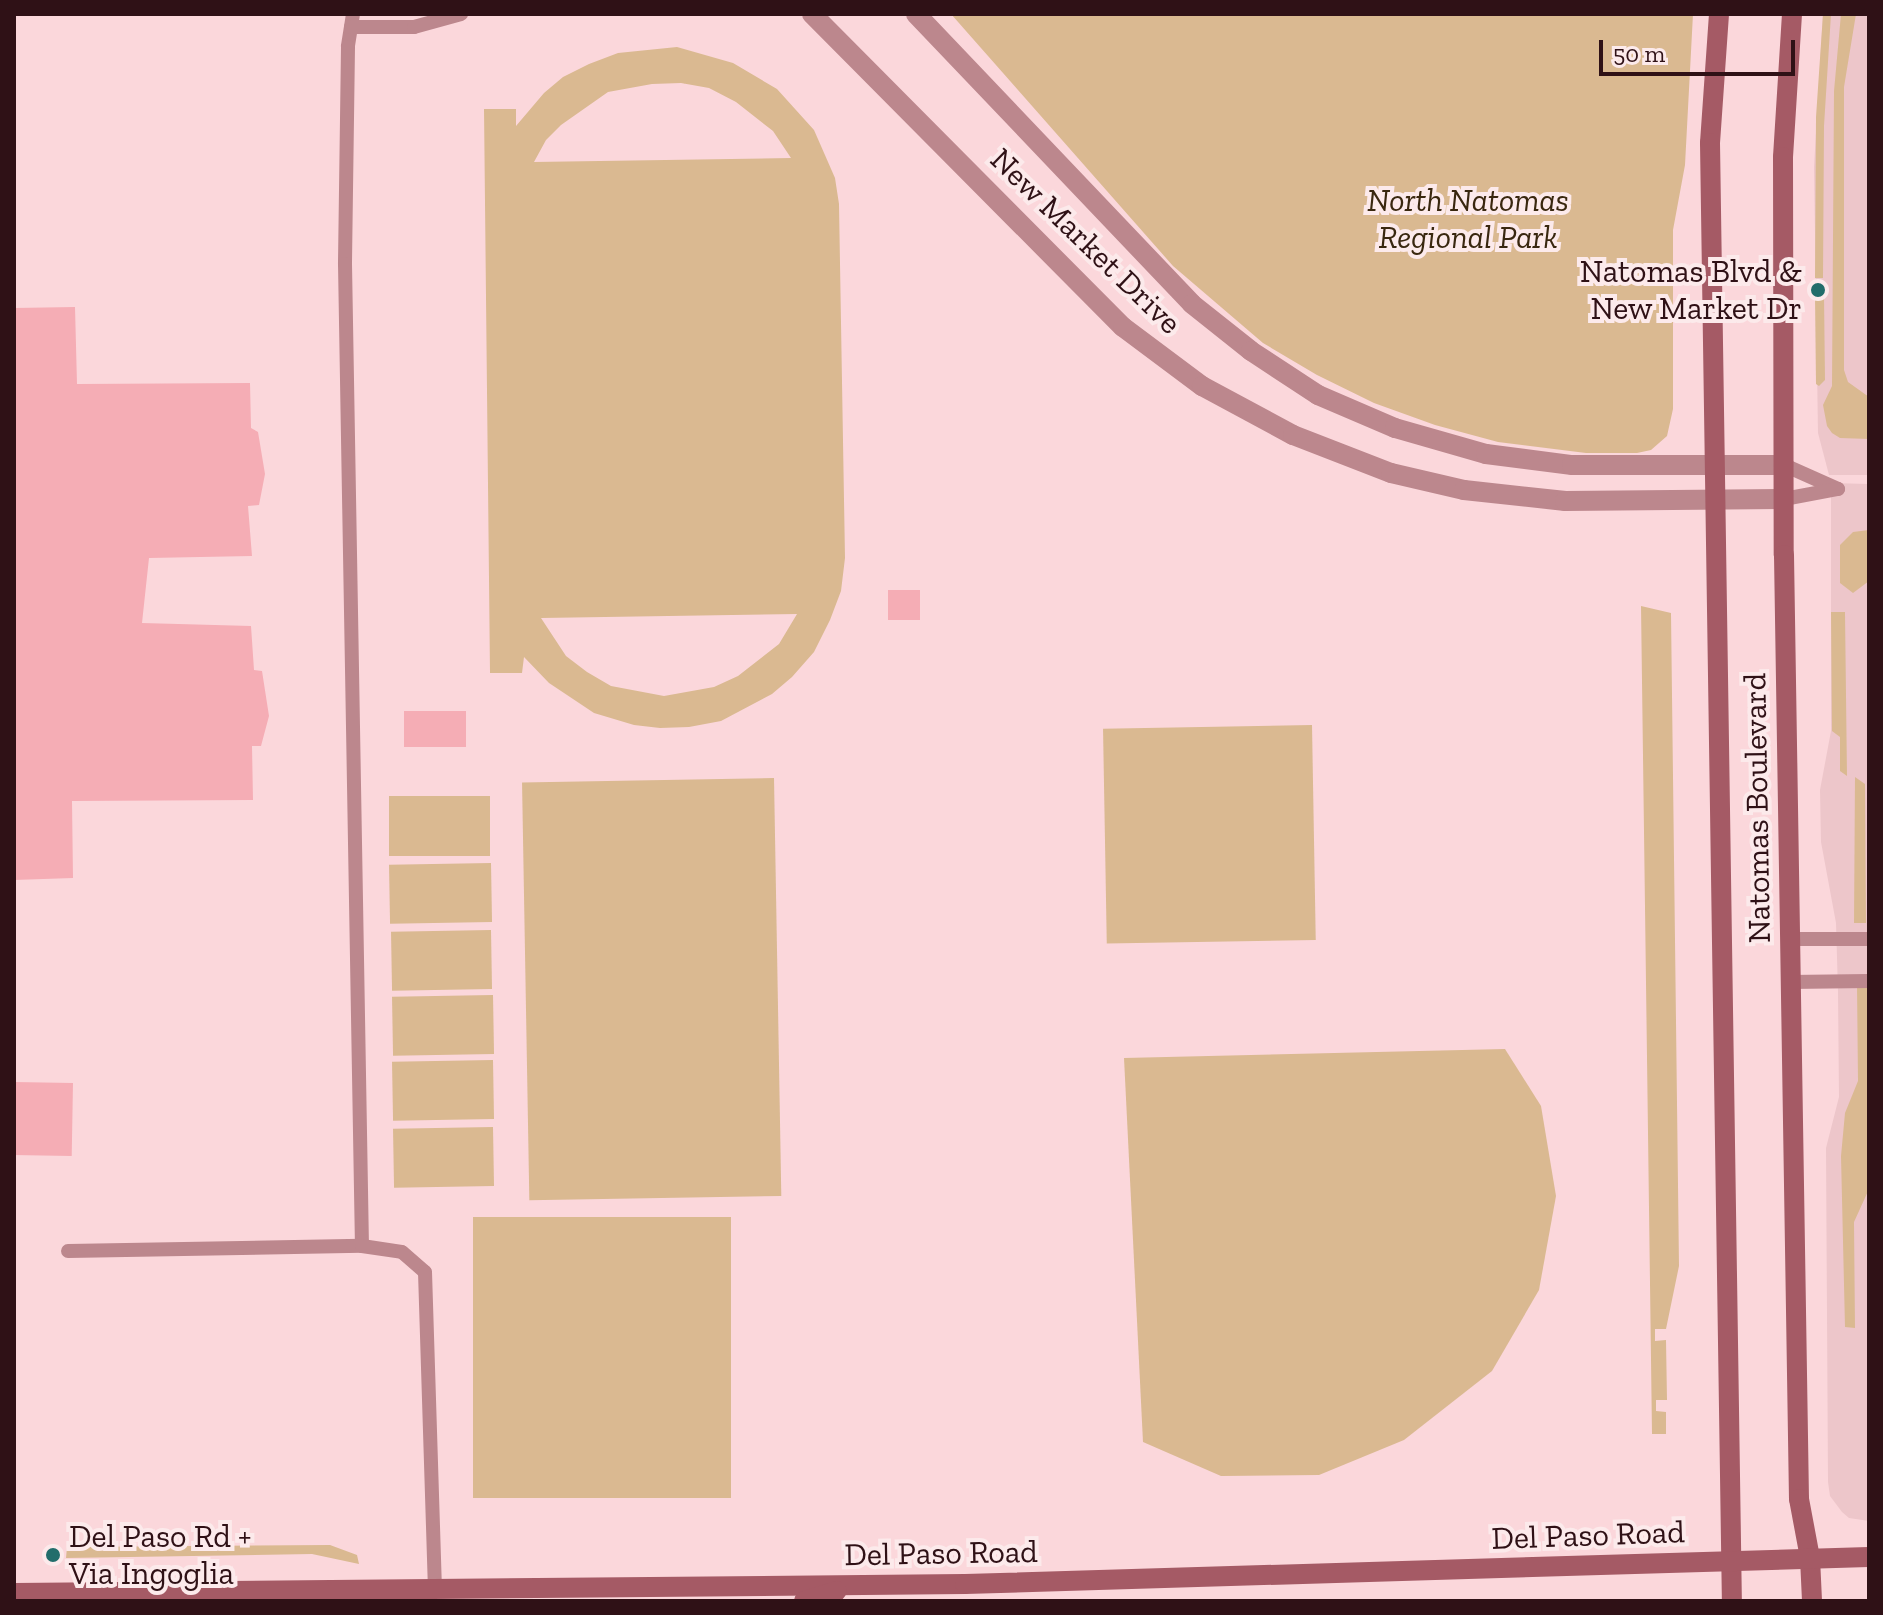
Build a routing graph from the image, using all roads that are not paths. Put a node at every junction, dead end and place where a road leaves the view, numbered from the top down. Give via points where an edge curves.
1 (461, 14) edge
2 (812, 14) edge
3 (916, 14) edge
4 (1719, 14) edge
5 (1792, 14) edge
6 (352, 20) edge
7 (1714, 464) junction
8 (1784, 465) junction
9 (1784, 499) junction
10 (1714, 501) junction
11 (1789, 939) junction
12 (1869, 939) edge
13 (1869, 981) edge
14 (1790, 982) junction
15 (362, 1246) junction
16 (68, 1251) dead end
17 (1869, 1557) edge
18 (1810, 1558) junction
19 (1732, 1560) junction
20 (855, 1585) junction
21 (14, 1593) edge
22 (434, 1594) edge
23 (804, 1601) edge
24 (1732, 1601) edge
25 (1812, 1601) edge

1 - 6 lane via 414,27
2 - 10 street, New Market Drive via 1123,327 1202,386 1293,435 1391,473 1464,490 1565,501
3 - 7 street, New Market Drive via 1192,304 1318,395 1395,428 1486,454 1572,465
4 - 7 main road, Natomas Boulevard via 1710,143
5 - 8 main road, Natomas Boulevard via 1783,157
6 - 15 lane via 345,264
7 - 8 street, New Market Drive
7 - 10 main road, Natomas Boulevard
8 - 9 main road, Natomas Boulevard
8 - 9 lane via 1838,489
9 - 10 street, New Market Drive
9 - 11 main road, Natomas Boulevard
10 - 19 main road, Natomas Boulevard
11 - 12 lane
11 - 14 main road, Natomas Boulevard
13 - 14 lane
14 - 18 main road, Natomas Boulevard via 1799,1499
15 - 16 lane
15 - 22 lane via 402,1252 425,1272
17 - 18 main road, Del Paso Road
18 - 19 main road, Del Paso Road
18 - 25 main road, Natomas Boulevard
19 - 20 main road, Del Paso Road
19 - 24 main road, Natomas Boulevard
20 - 22 main road, Del Paso Road
20 - 23 main road
21 - 22 main road, Del Paso Road

